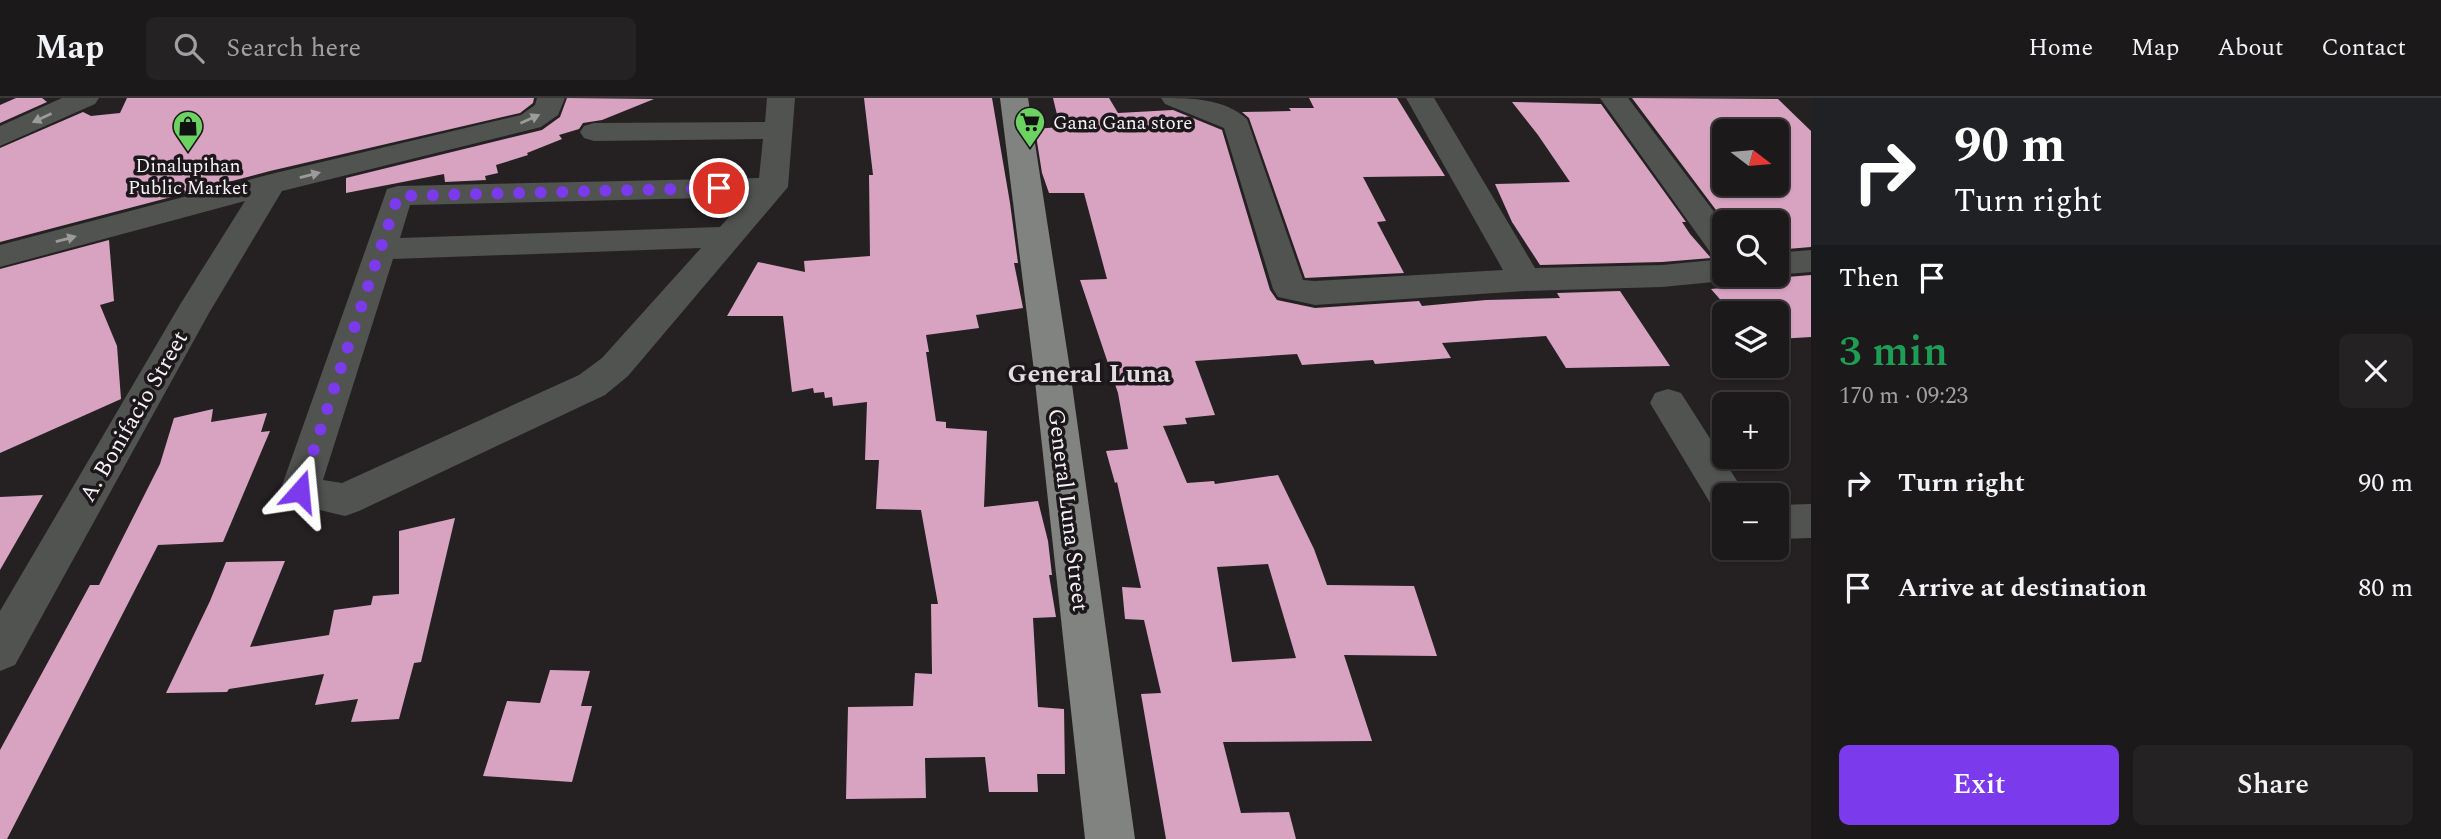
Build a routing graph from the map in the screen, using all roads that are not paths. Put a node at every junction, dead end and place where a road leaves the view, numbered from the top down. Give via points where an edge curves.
1 (85, 98) edge
2 (551, 98) edge
3 (781, 98) edge
4 (1014, 98) edge
5 (1175, 98) edge
6 (1420, 98) edge
7 (1614, 98) edge
8 (777, 130) junction
9 (594, 132) dead end
10 (0, 137) edge
11 (271, 184) junction
12 (773, 187) junction
13 (1712, 232) edge
14 (728, 237) junction
15 (380, 250) junction
16 (0, 256) edge
17 (1811, 261) edge
18 (1789, 263) edge
19 (1712, 271) edge
20 (1524, 280) junction
21 (1668, 403) dead end
22 (1718, 483) edge
23 (1811, 521) edge
24 (1789, 522) edge
25 (0, 651) edge
26 (1110, 839) edge

1 -> 10 street
11 -> 2 street via 531,121 548,109
3 - 8 street
4 - 26 main road, General Luna Street
5 - 20 street via 1237,125 1290,289 1315,293
6 - 20 street
7 - 13 street
8 - 9 street
8 - 12 street
16 -> 11 street
11 - 25 street, A. Bonifacio Street via 193,311
12 - 14 street
12 - 15 street via 398,196
14 - 15 street
14 - 15 street via 615,367 592,386 345,500 300,491
17 - 18 street
19 - 20 street
21 - 22 street
23 - 24 street

